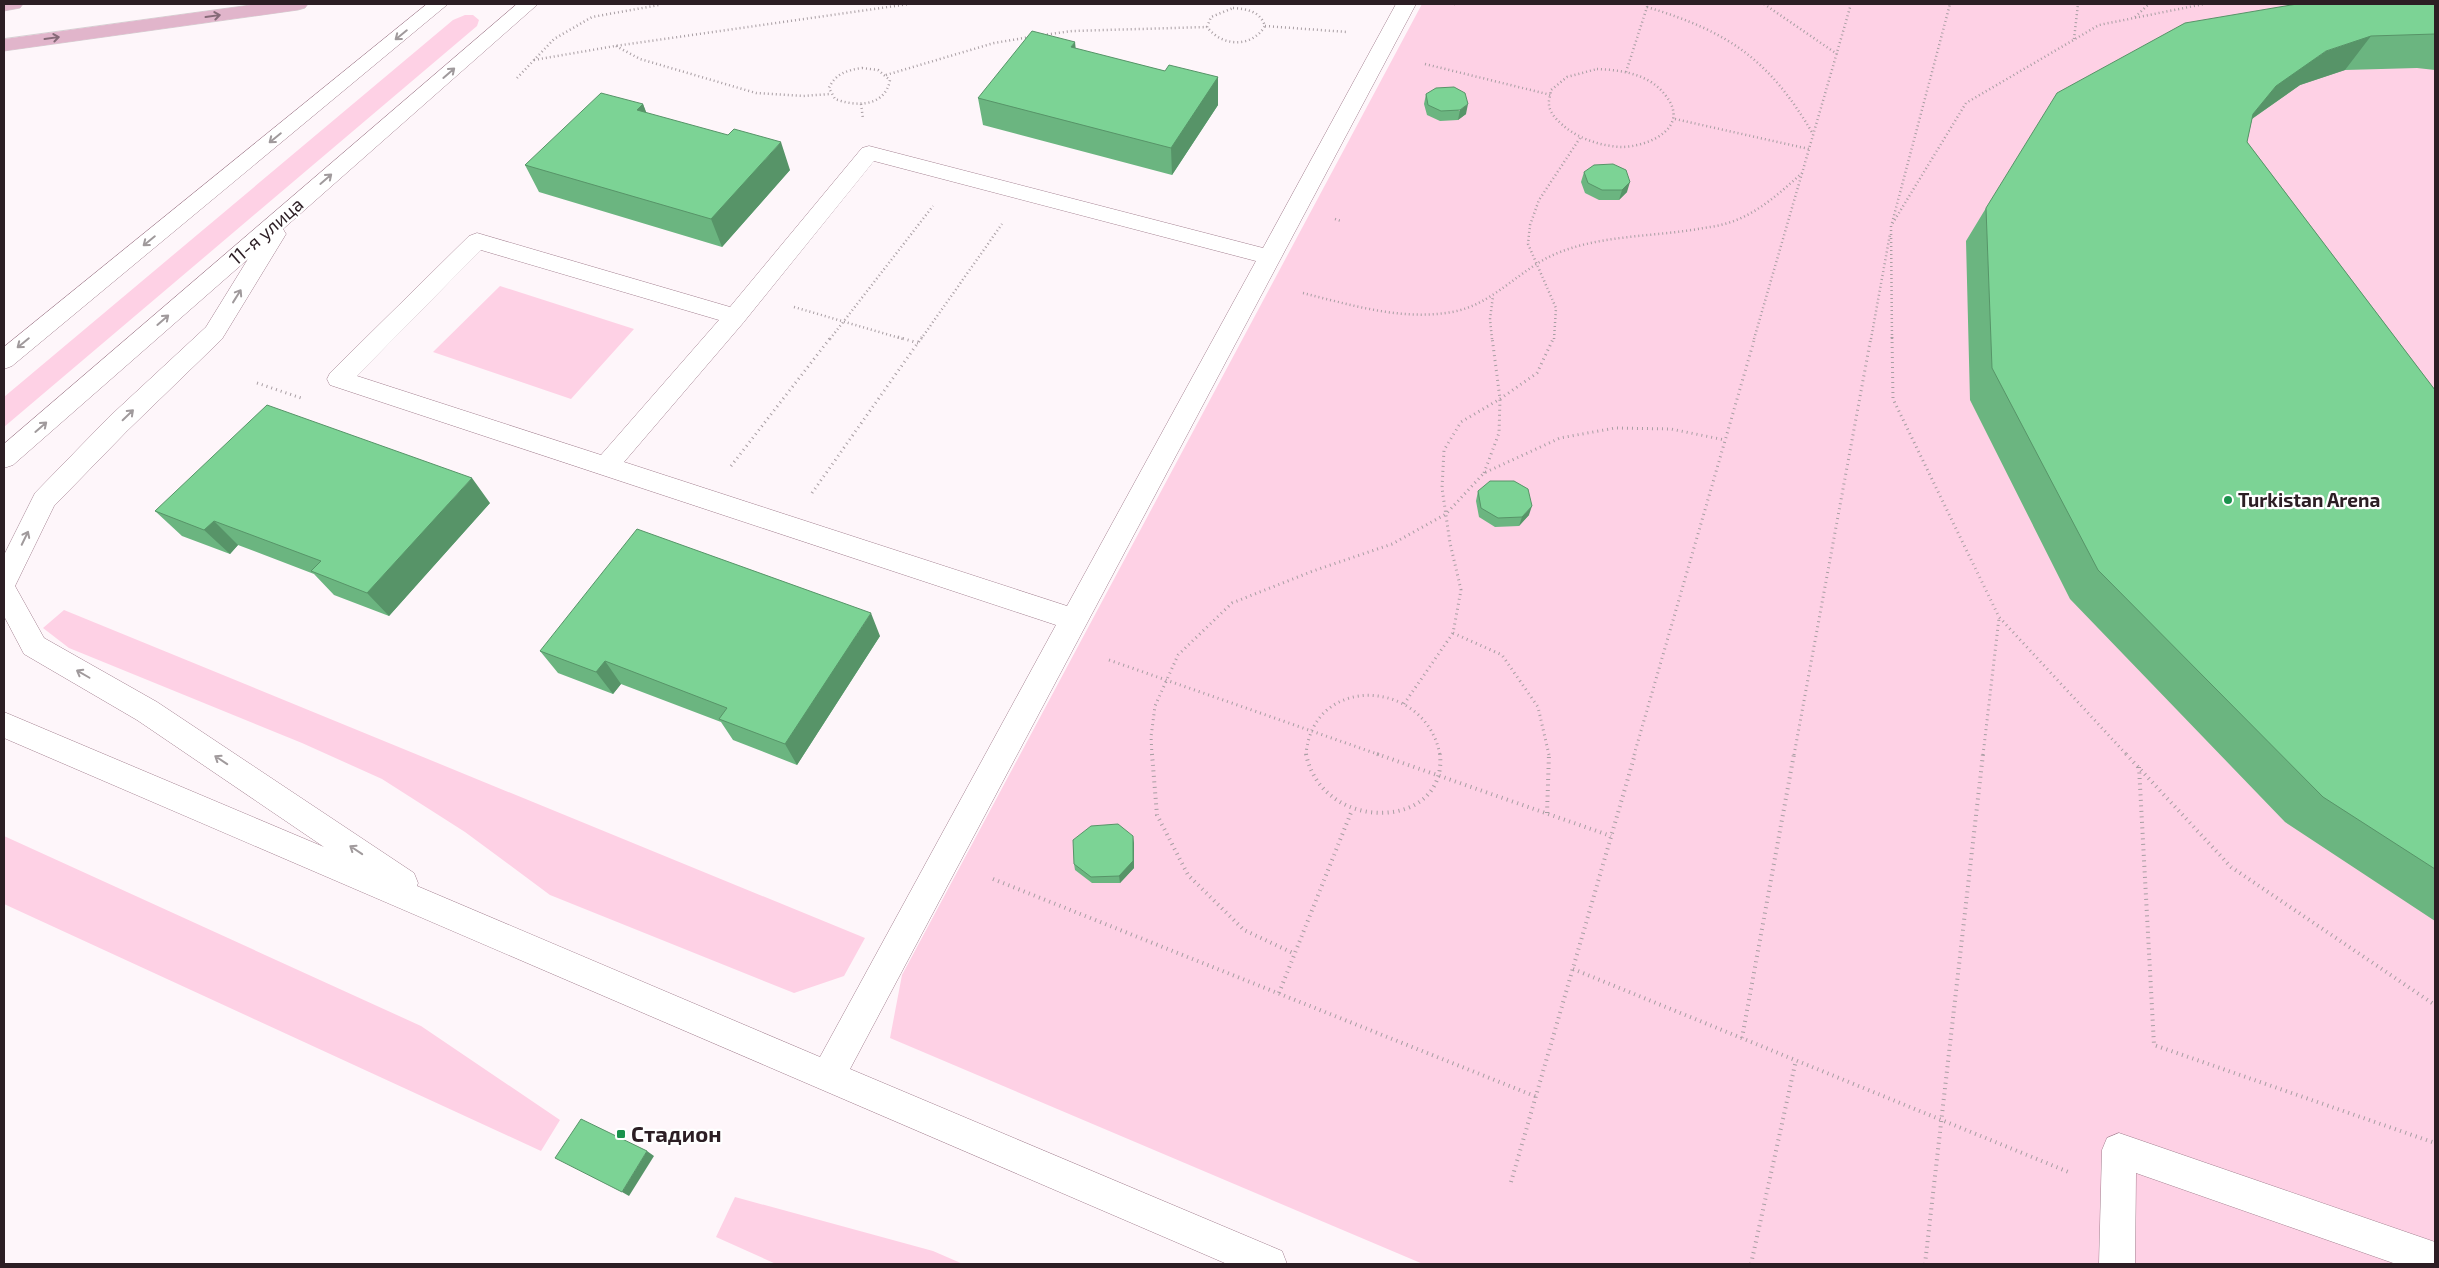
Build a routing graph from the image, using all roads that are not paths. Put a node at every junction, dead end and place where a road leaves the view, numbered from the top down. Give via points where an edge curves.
1 (13, 4) edge
2 (298, 4) edge
3 (438, 4) edge
4 (528, 4) edge
5 (1406, 4) edge
6 (4, 5) edge
7 (4, 45) edge
8 (289, 212) junction
9 (1269, 257) junction
10 (735, 317) junction
11 (4, 360) edge
12 (4, 458) edge
13 (606, 466) junction
14 (4, 582) edge
15 (4, 591) edge
16 (1074, 620) junction
17 (4, 725) edge
18 (454, 918) junction
19 (828, 1076) junction
20 (2435, 1260) edge
21 (1269, 1264) edge
22 (2117, 1264) edge

1 - 6 main road
7 -> 2 main road
3 -> 11 street
8 -> 4 street, 11-я улица
5 - 9 street
12 -> 8 street, 11-я улица
14 -> 8 street via 44,500 214,333
9 - 10 street via 869,153
9 - 16 street
10 - 13 street
10 - 13 street via 478,241 339,379
13 - 16 street
18 -> 15 street via 148,711 34,646
16 - 19 street
17 - 18 street
18 - 19 street
19 - 21 street
20 - 22 street via 2119,1150

